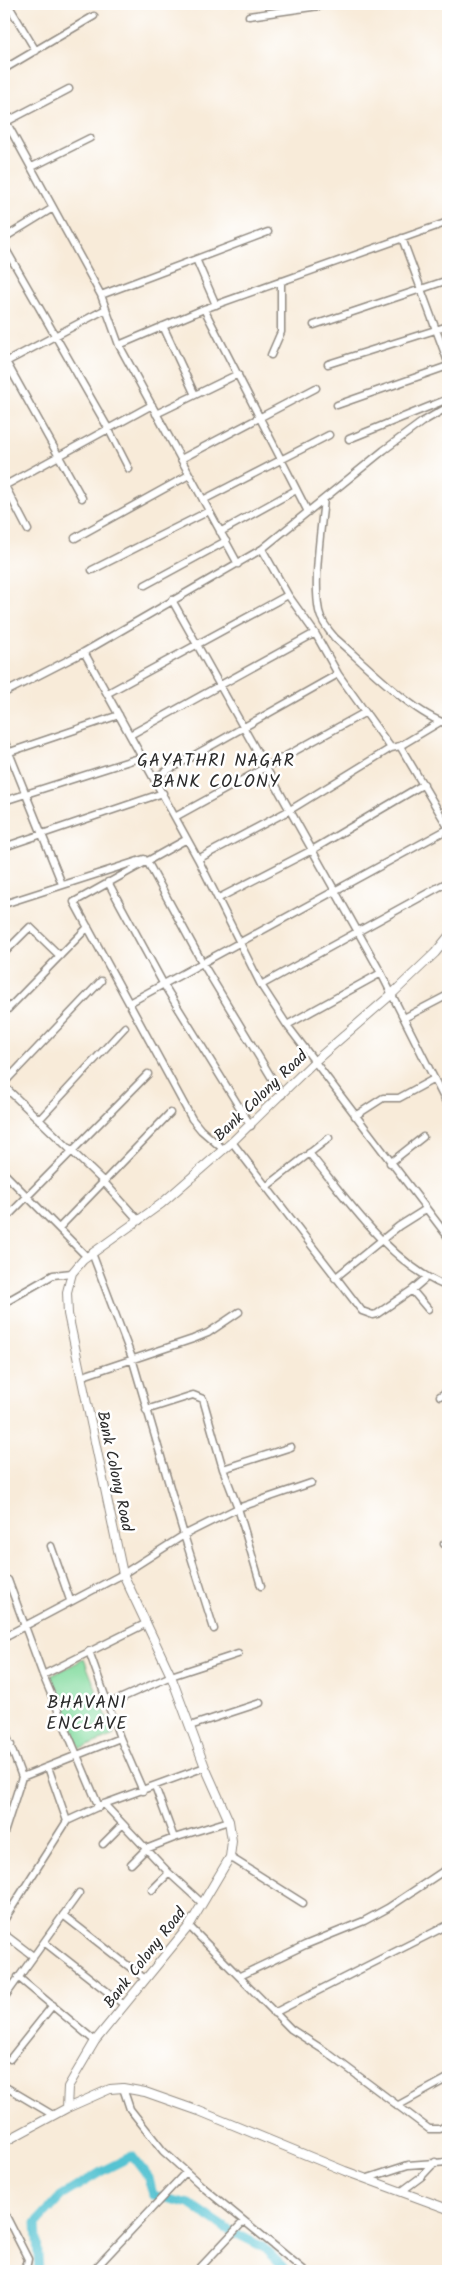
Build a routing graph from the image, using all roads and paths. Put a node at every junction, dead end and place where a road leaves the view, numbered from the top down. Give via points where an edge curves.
1 (333, 4) edge
2 (8, 6) edge
3 (94, 16) dead end
4 (249, 16) dead end
5 (36, 51) junction
6 (4, 69) edge
7 (69, 89) dead end
8 (4, 121) edge
9 (90, 138) dead end
10 (32, 167) junction
11 (53, 208) junction
12 (448, 222) edge
13 (268, 232) dead end
14 (4, 238) edge
15 (402, 238) junction
16 (4, 246) edge
17 (196, 259) junction
18 (448, 280) edge
19 (281, 281) junction
20 (423, 290) junction
21 (101, 295) junction
22 (216, 305) junction
23 (106, 309) junction
24 (204, 309) junction
25 (163, 326) junction
26 (314, 326) dead end
27 (448, 326) edge
28 (438, 330) junction
29 (54, 336) junction
30 (119, 345) junction
31 (271, 355) dead end
32 (4, 361) edge
33 (448, 362) edge
34 (328, 364) dead end
35 (448, 366) edge
36 (238, 374) junction
37 (316, 388) dead end
38 (195, 395) junction
39 (448, 399) edge
40 (337, 404) dead end
41 (152, 405) junction
42 (448, 407) edge
43 (156, 414) junction
44 (260, 418) junction
45 (108, 428) junction
46 (329, 435) dead end
47 (348, 439) dead end
48 (58, 455) junction
49 (181, 459) junction
50 (281, 460) junction
51 (128, 469) dead end
52 (189, 475) junction
53 (4, 485) edge
54 (296, 490) junction
55 (82, 498) dead end
56 (324, 499) junction
57 (203, 500) junction
58 (209, 511) junction
59 (308, 512) junction
60 (28, 530) dead end
61 (220, 532) junction
62 (75, 538) dead end
63 (226, 541) junction
64 (262, 549) junction
65 (238, 564) junction
66 (92, 570) dead end
67 (145, 585) dead end
68 (288, 595) junction
69 (172, 600) junction
70 (315, 633) junction
71 (198, 645) junction
72 (84, 652) junction
73 (338, 674) junction
74 (221, 686) junction
75 (4, 693) edge
76 (108, 693) junction
77 (364, 713) junction
78 (119, 715) junction
79 (440, 722) junction
80 (448, 724) edge
81 (244, 727) junction
82 (130, 736) junction
83 (4, 740) edge
84 (400, 746) junction
85 (391, 748) junction
86 (6, 753) edge
87 (142, 757) junction
88 (266, 768) junction
89 (154, 778) junction
90 (424, 784) junction
91 (162, 793) junction
92 (26, 794) junction
93 (4, 801) edge
94 (290, 810) junction
95 (176, 817) junction
96 (448, 828) edge
97 (42, 833) junction
98 (187, 839) junction
99 (4, 847) edge
100 (312, 850) junction
101 (157, 855) junction
102 (198, 859) junction
103 (147, 860) junction
104 (108, 882) junction
105 (448, 882) edge
106 (62, 884) junction
107 (335, 891) junction
108 (218, 898) junction
109 (4, 904) edge
110 (88, 927) junction
111 (358, 932) junction
112 (448, 937) edge
113 (240, 944) junction
114 (4, 953) edge
115 (60, 956) junction
116 (203, 964) junction
117 (381, 973) junction
118 (101, 981) dead end
119 (164, 985) junction
120 (261, 985) junction
121 (392, 994) junction
122 (448, 995) edge
123 (129, 1004) junction
124 (4, 1013) edge
125 (404, 1018) junction
126 (287, 1025) junction
127 (125, 1027) dead end
128 (315, 1061) junction
129 (148, 1074) dead end
130 (434, 1079) junction
131 (4, 1084) edge
132 (282, 1095) junction
133 (448, 1103) edge
134 (170, 1113) dead end
135 (355, 1116) junction
136 (39, 1120) junction
137 (251, 1126) junction
138 (423, 1137) dead end
139 (329, 1138) dead end
140 (232, 1142) junction
141 (223, 1149) junction
142 (71, 1151) junction
143 (309, 1153) junction
144 (390, 1163) junction
145 (4, 1173) edge
146 (104, 1182) junction
147 (266, 1187) junction
148 (27, 1196) junction
149 (426, 1209) junction
150 (4, 1220) edge
151 (139, 1221) junction
152 (59, 1228) junction
153 (448, 1237) edge
154 (382, 1240) junction
155 (89, 1255) junction
156 (72, 1272) junction
157 (335, 1278) junction
158 (426, 1278) junction
159 (448, 1287) edge
160 (412, 1290) junction
161 (4, 1303) edge
162 (428, 1309) dead end
163 (239, 1312) dead end
164 (132, 1358) junction
165 (83, 1376) junction
166 (448, 1391) edge
167 (440, 1396) dead end
168 (146, 1410) junction
169 (291, 1447) dead end
170 (223, 1469) junction
171 (311, 1483) dead end
172 (238, 1508) junction
173 (184, 1535) junction
174 (51, 1546) dead end
175 (123, 1574) junction
176 (8, 1580) dead end
177 (261, 1586) dead end
178 (70, 1600) junction
179 (147, 1623) junction
180 (24, 1626) junction
181 (214, 1629) dead end
182 (4, 1638) edge
183 (89, 1651) junction
184 (238, 1654) dead end
185 (43, 1676) junction
186 (172, 1676) junction
187 (260, 1703) dead end
188 (108, 1704) junction
189 (190, 1726) junction
190 (4, 1729) edge
191 (120, 1738) junction
192 (10, 1745) junction
193 (4, 1752) edge
194 (77, 1755) junction
195 (48, 1767) junction
196 (205, 1767) junction
197 (22, 1777) junction
198 (155, 1786) junction
199 (143, 1791) junction
200 (102, 1805) junction
201 (67, 1821) junction
202 (229, 1821) junction
203 (122, 1824) junction
204 (4, 1833) edge
205 (174, 1838) junction
206 (103, 1844) dead end
207 (146, 1849) junction
208 (230, 1857) junction
209 (131, 1864) dead end
210 (448, 1868) edge
211 (169, 1873) junction
212 (152, 1890) dead end
213 (79, 1893) dead end
214 (303, 1903) dead end
215 (202, 1904) junction
216 (63, 1915) junction
217 (4, 1920) edge
218 (448, 1925) edge
219 (189, 1926) junction
220 (4, 1934) edge
221 (44, 1942) junction
222 (33, 1956) junction
223 (240, 1976) junction
224 (18, 1977) junction
225 (145, 1979) junction
226 (4, 1998) edge
227 (124, 2004) junction
228 (53, 2005) junction
229 (274, 2013) junction
230 (95, 2041) junction
231 (10, 2059) dead end
232 (448, 2078) edge
233 (4, 2086) edge
234 (124, 2088) junction
235 (397, 2106) junction
236 (67, 2108) junction
237 (53, 2115) junction
238 (448, 2124) edge
239 (4, 2142) edge
240 (435, 2162) junction
241 (448, 2162) edge
242 (186, 2172) junction
243 (368, 2178) junction
244 (402, 2191) junction
245 (448, 2209) edge
246 (4, 2212) edge
247 (244, 2221) junction
248 (302, 2270) edge
249 (21, 2271) edge
250 (93, 2271) edge
251 (197, 2271) edge

1 - 4 street
2 - 5 street
3 - 5 street
5 - 6 street
7 - 8 street
8 - 10 street
9 - 10 street
10 - 11 street
11 - 14 street
11 - 21 street
12 - 15 street
13 - 17 street
15 - 19 street
15 - 20 street
16 - 29 street
17 - 21 street
17 - 22 street
18 - 20 street
19 - 22 street
19 - 31 street via 281,332
20 - 26 street
20 - 28 street
21 - 23 street
22 - 24 street
23 - 29 street
23 - 30 street
24 - 25 street
24 - 36 street
25 - 30 street
25 - 38 street
27 - 28 street
28 - 33 street
28 - 34 street
29 - 32 street
29 - 45 street
30 - 41 street
32 - 48 street
35 - 40 street
36 - 38 street
36 - 44 street
37 - 44 street
38 - 43 street
39 - 47 street
41 - 43 street
41 - 45 street
42 - 56 street via 384,450
43 - 49 street
44 - 49 street
44 - 50 street
45 - 48 street
45 - 51 street
46 - 50 street
48 - 53 street
48 - 55 street
49 - 52 street
50 - 54 street
50 - 57 street
52 - 57 street
52 - 62 street
53 - 60 street
54 - 59 street
54 - 61 street
56 - 59 street
56 - 79 street via 318,584 319,612 325,626 418,709
57 - 58 street
58 - 61 street
58 - 66 street
59 - 64 street
61 - 63 street
63 - 65 street
63 - 67 street
64 - 65 street
64 - 68 street
65 - 69 street
68 - 70 street
68 - 71 street
69 - 71 street
69 - 72 street
70 - 73 street
70 - 74 street
71 - 74 street
71 - 76 street
72 - 75 street
72 - 76 street
73 - 77 street
73 - 81 street
74 - 81 street
74 - 82 street
76 - 78 street
77 - 85 street
77 - 88 street
78 - 82 street
78 - 86 street
79 - 80 street
79 - 84 street
81 - 88 street
81 - 89 street
82 - 87 street
83 - 86 street
84 - 85 street
84 - 90 street
85 - 94 street
86 - 92 street
87 - 89 street
87 - 92 street
88 - 94 street
88 - 95 street
89 - 91 street
90 - 96 street
90 - 100 street
91 - 95 street
91 - 97 street
92 - 93 street
92 - 97 street
94 - 100 street
94 - 102 street
95 - 98 street
96 - 107 street
97 - 99 street
97 - 106 street
98 - 101 street
98 - 102 street
100 - 107 street
100 - 108 street
101 - 103 street
101 - 106 street
102 - 108 street
103 - 104 street
103 - 116 street
104 - 110 street via 74,902
104 - 119 street
105 - 111 street
106 - 109 street
107 - 111 street
107 - 113 street
108 - 113 street
110 - 115 street
110 - 123 street
111 - 117 street
111 - 120 street
112 - 121 street, Bank Colony Road
113 - 116 street
113 - 120 street
114 - 115 street via 30,927
115 - 124 street
116 - 119 street
116 - 132 street
117 - 121 street
117 - 126 street
118 - 131 street
119 - 123 street
119 - 137 street
120 - 126 street
121 - 125 street
121 - 128 street, Bank Colony Road
122 - 125 street
123 - 141 street via 192,1119
125 - 130 street
126 - 128 street
127 - 136 street
128 - 132 street, Bank Colony Road
128 - 135 street
129 - 142 street
130 - 133 street
130 - 135 street via 399,1098 383,1098
131 - 136 street
132 - 137 street, Bank Colony Road
134 - 146 street
135 - 144 street
136 - 142 street
137 - 140 street, Bank Colony Road
138 - 144 street
139 - 143 street
140 - 141 street, Bank Colony Road
140 - 147 street
141 - 151 street, Bank Colony Road
142 - 146 street
142 - 148 street
143 - 147 street
143 - 154 street
144 - 149 street
145 - 148 street
146 - 151 street
146 - 152 street
147 - 157 street
148 - 150 street
148 - 152 street
149 - 153 street
149 - 154 street
151 - 155 street, Bank Colony Road
152 - 155 street
154 - 157 street
154 - 158 street
155 - 156 street, Bank Colony Road
155 - 164 street
156 - 161 street via 53,1275
156 - 165 street, Bank Colony Road via 66,1292 68,1314
157 - 160 street via 362,1311 373,1315
158 - 159 street
158 - 160 street
160 - 162 street
163 - 164 street via 208,1333
164 - 165 street
164 - 168 street
165 - 175 street, Bank Colony Road
166 - 167 street
168 - 170 street via 193,1395 203,1399
168 - 173 street
169 - 170 street
170 - 172 street
171 - 172 street
172 - 173 street
172 - 177 street
173 - 175 street
173 - 181 street
174 - 178 street
175 - 178 street
175 - 179 street, Bank Colony Road
176 - 180 street
178 - 180 street
179 - 183 street
179 - 186 street, Bank Colony Road
180 - 182 street
180 - 185 street
183 - 185 street
183 - 188 street
184 - 186 street
185 - 194 street
186 - 188 street
186 - 189 street, Bank Colony Road
187 - 189 street
188 - 191 street
189 - 196 street, Bank Colony Road
190 - 192 street
191 - 194 street
191 - 199 street
192 - 193 street
192 - 197 street
194 - 195 street
194 - 200 street
195 - 197 street
195 - 201 street
196 - 198 street
196 - 202 street, Bank Colony Road
197 - 204 street
198 - 199 street
198 - 205 street
199 - 200 street
200 - 201 street
200 - 203 street
201 - 217 street
202 - 205 street
202 - 208 street, Bank Colony Road
203 - 206 street
203 - 207 street
205 - 207 street
207 - 209 street
207 - 211 street
208 - 214 street
208 - 215 street, Bank Colony Road
210 - 223 street via 364,1921 305,1944
211 - 212 street
211 - 215 street
213 - 216 street
215 - 219 street, Bank Colony Road
216 - 221 street
216 - 225 street
218 - 229 street
219 - 223 street
219 - 225 street, Bank Colony Road
220 - 222 street
221 - 222 street
221 - 227 street
222 - 224 street
223 - 229 street
224 - 226 street
224 - 228 street
225 - 227 street, Bank Colony Road
227 - 230 street, Bank Colony Road
228 - 230 street
228 - 231 street
229 - 235 street via 292,2030
230 - 236 street, Bank Colony Road via 68,2087
232 - 235 street
233 - 237 street
234 - 236 street via 110,2089
234 - 242 street via 130,2109 163,2151
234 - 243 street via 189,2107
235 - 238 street via 428,2128 440,2129
236 - 237 street
237 - 239 street
240 - 241 street
240 - 243 street via 408,2165
240 - 244 street
242 - 247 street
242 - 250 street
243 - 244 street
244 - 245 street
246 - 249 street via 28,2259
247 - 248 street
247 - 251 street

